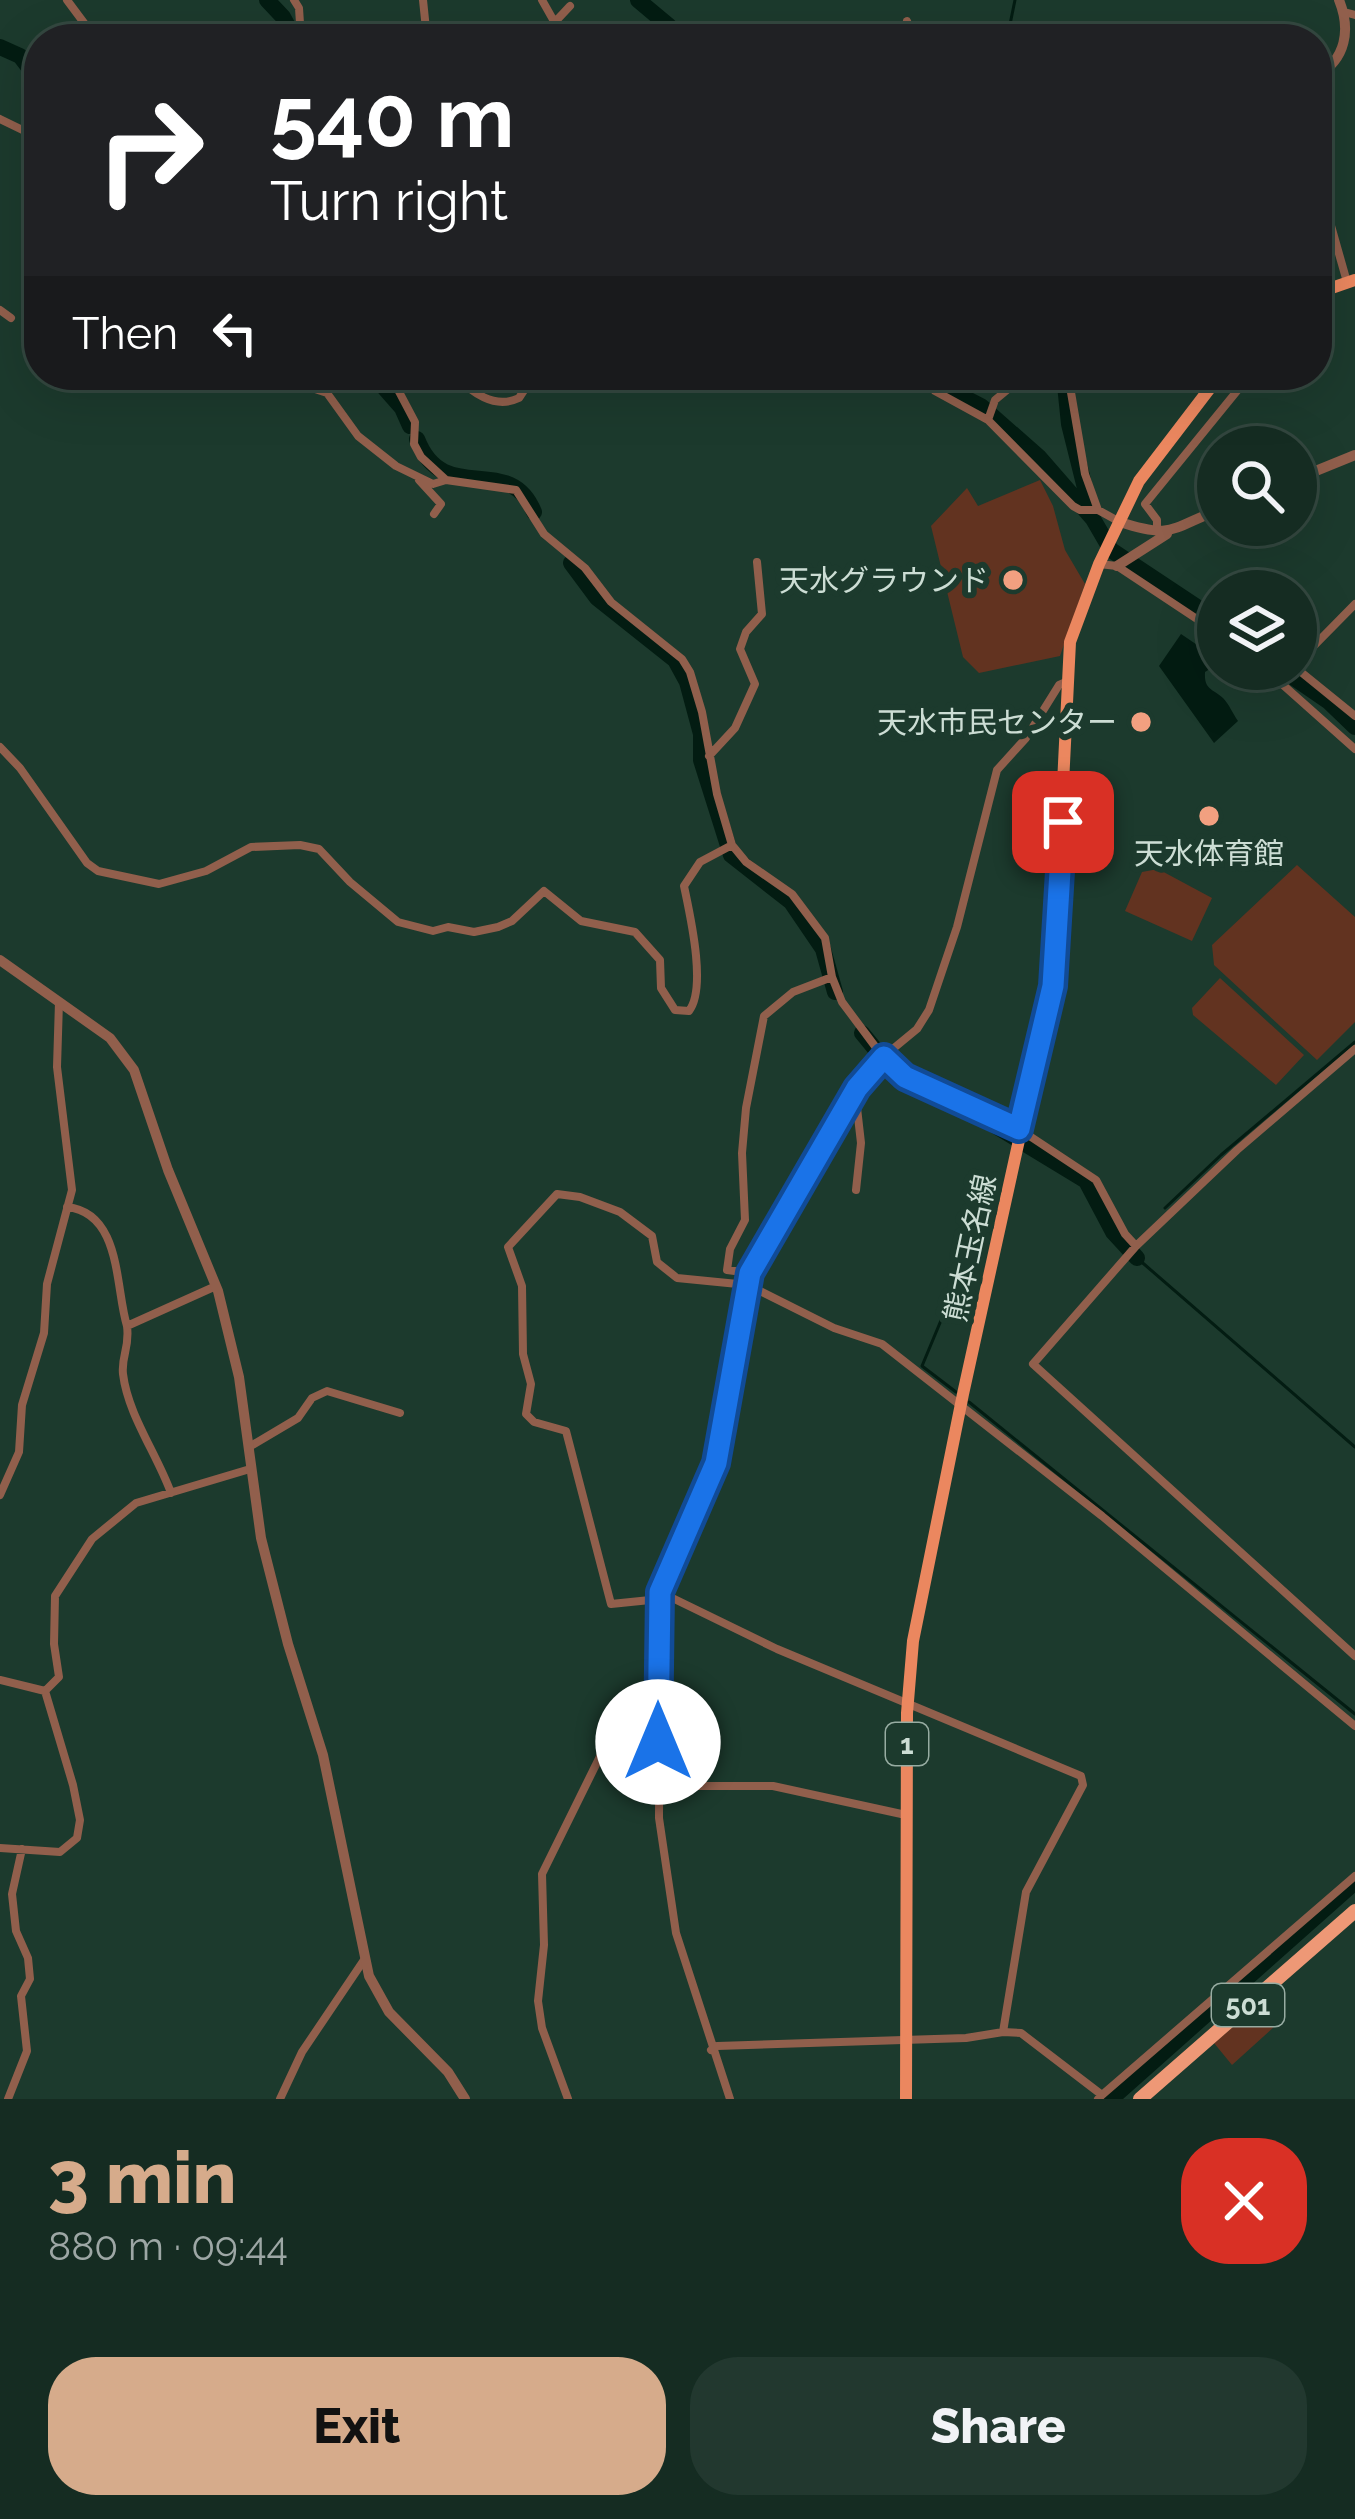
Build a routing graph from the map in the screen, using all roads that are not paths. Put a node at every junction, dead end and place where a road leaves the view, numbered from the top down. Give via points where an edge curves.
1 (542, 0) edge
2 (569, 6) dead end
3 (1346, 9) edge
4 (907, 21) dead end
5 (555, 22) joint
6 (908, 24) edge
7 (1332, 63) edge
8 (1332, 226) edge
9 (1351, 281) edge
10 (0, 310) edge
11 (11, 318) dead end
12 (316, 390) edge
13 (401, 390) edge
14 (473, 390) edge
15 (524, 390) edge
16 (934, 390) edge
17 (1007, 390) edge
18 (1070, 390) edge
19 (1208, 390) edge
20 (1238, 390) edge
21 (990, 415) junction
22 (1355, 455) edge
23 (1317, 470) edge
24 (414, 475) junction
25 (446, 480) junction
26 (1096, 510) junction
27 (434, 514) dead end
28 (1197, 519) edge
29 (1120, 522) junction
30 (1163, 533) junction
31 (1102, 558) junction
32 (757, 562) dead end
33 (1119, 564) junction
34 (1355, 604) edge
35 (1197, 618) edge
36 (1317, 644) edge
37 (1068, 680) junction
38 (1317, 684) edge
39 (1288, 690) edge
40 (1355, 716) edge
41 (0, 747) edge
42 (1355, 749) edge
43 (708, 756) junction
44 (731, 845) junction
45 (0, 960) edge
46 (831, 978) junction
47 (59, 1002) junction
48 (1355, 1049) edge
49 (881, 1059) junction
50 (849, 1101) junction
51 (1019, 1133) junction
52 (856, 1190) dead end
53 (67, 1207) junction
54 (1132, 1251) junction
55 (750, 1273) junction
56 (748, 1285) junction
57 (216, 1286) junction
58 (127, 1326) junction
59 (963, 1393) junction
60 (400, 1413) dead end
61 (247, 1448) junction
62 (250, 1469) junction
63 (171, 1493) junction
64 (0, 1495) edge
65 (660, 1596) junction
66 (1355, 1656) edge
67 (0, 1680) edge
68 (45, 1690) junction
69 (658, 1698) junction
70 (908, 1702) junction
71 (1355, 1726) edge
72 (658, 1786) junction
73 (906, 1815) junction
74 (0, 1849) edge
75 (22, 1849) junction
76 (1355, 1876) edge
77 (1355, 1910) edge
78 (365, 1959) junction
79 (1003, 2032) junction
80 (905, 2042) junction
81 (711, 2050) junction
82 (1100, 2097) edge
83 (8, 2099) edge
84 (280, 2099) edge
85 (465, 2099) edge
86 (568, 2099) edge
87 (730, 2099) edge
88 (906, 2099) edge
89 (1140, 2099) edge

1 - 5 street
2 - 5 street
3 - 7 street via 1345,42
4 - 6 street
8 - 9 street
10 - 11 street
12 - 24 street via 358,436
13 - 25 street via 415,422 414,444
14 - 15 street via 499,404
16 - 21 street
17 - 21 street
18 - 26 street
19 - 29 main road, 熊本玉名線 / 1 via 1147,469
20 - 30 street via 1145,504
21 - 26 street via 1080,510
22 - 23 street
24 - 25 street
24 - 27 street via 441,504
25 - 43 street via 516,490 544,534 611,602 682,658
26 - 29 street
28 - 30 street
29 - 30 street
29 - 31 main road, 熊本玉名線 / 1
30 - 33 street
31 - 33 street
31 - 37 main road, 熊本玉名線 / 1 via 1076,620
32 - 43 street via 763,614 740,649 755,684 735,728
33 - 35 street
34 - 36 street
37 - 49 street via 997,770 929,1010
37 - 51 main road, 熊本玉名線 / 1 via 1053,986
38 - 40 street
39 - 42 street
41 - 44 street via 98,872 159,884 251,847 300,845 319,849 398,922 433,931 498,927 544,891 581,921 634,932 660,960 661,988 676,1010 688,1011 697,993 684,886 700,862
43 - 44 street
44 - 46 street via 792,894 825,938
45 - 47 street
46 - 49 street
46 - 55 street via 793,992 764,1016 758,1034 742,1153 746,1220 725,1262 728,1270
47 - 53 street
47 - 57 street via 110,1038 134,1070
48 - 54 street
49 - 50 street
49 - 51 street
50 - 52 street via 861,1143
50 - 55 street
51 - 54 street via 1096,1180
51 - 59 main road, 熊本玉名線 / 1
53 - 58 street via 93,1220 115,1253
53 - 64 street via 16,1463
54 - 66 street via 1034,1364
55 - 56 street
56 - 59 street via 882,1344
56 - 65 street via 716,1463
56 - 65 street via 677,1278 658,1262 643,1228 580,1197 557,1194 508,1247 522,1286 527,1419 566,1431 611,1604
57 - 58 street
57 - 61 street
58 - 63 street via 123,1372
59 - 70 main road, 熊本玉名線 / 1 via 922,1587
59 - 71 street
60 - 61 street via 326,1391
61 - 62 street
62 - 63 street
62 - 78 street
63 - 68 street via 129,1507 92,1538 55,1596 59,1677
65 - 69 street
65 - 70 street
67 - 68 street
68 - 75 street via 80,1820 77,1838 60,1852
69 - 72 street
69 - 86 street via 615,1726 542,1874 538,2001
70 - 73 main road, 熊本玉名線 / 1
70 - 79 street via 1081,1776 1027,1892
72 - 73 street via 773,1786
72 - 81 street via 676,1933
73 - 80 main road, 熊本玉名線 / 1
74 - 75 street
75 - 83 street via 12,1894 30,1978 21,1996 27,2051
76 - 82 street
77 - 89 highway, 501
78 - 84 street
78 - 85 street via 389,2012
79 - 80 street
79 - 82 street via 1021,2033
80 - 81 street
80 - 88 main road, 熊本玉名線 / 1
81 - 87 street

